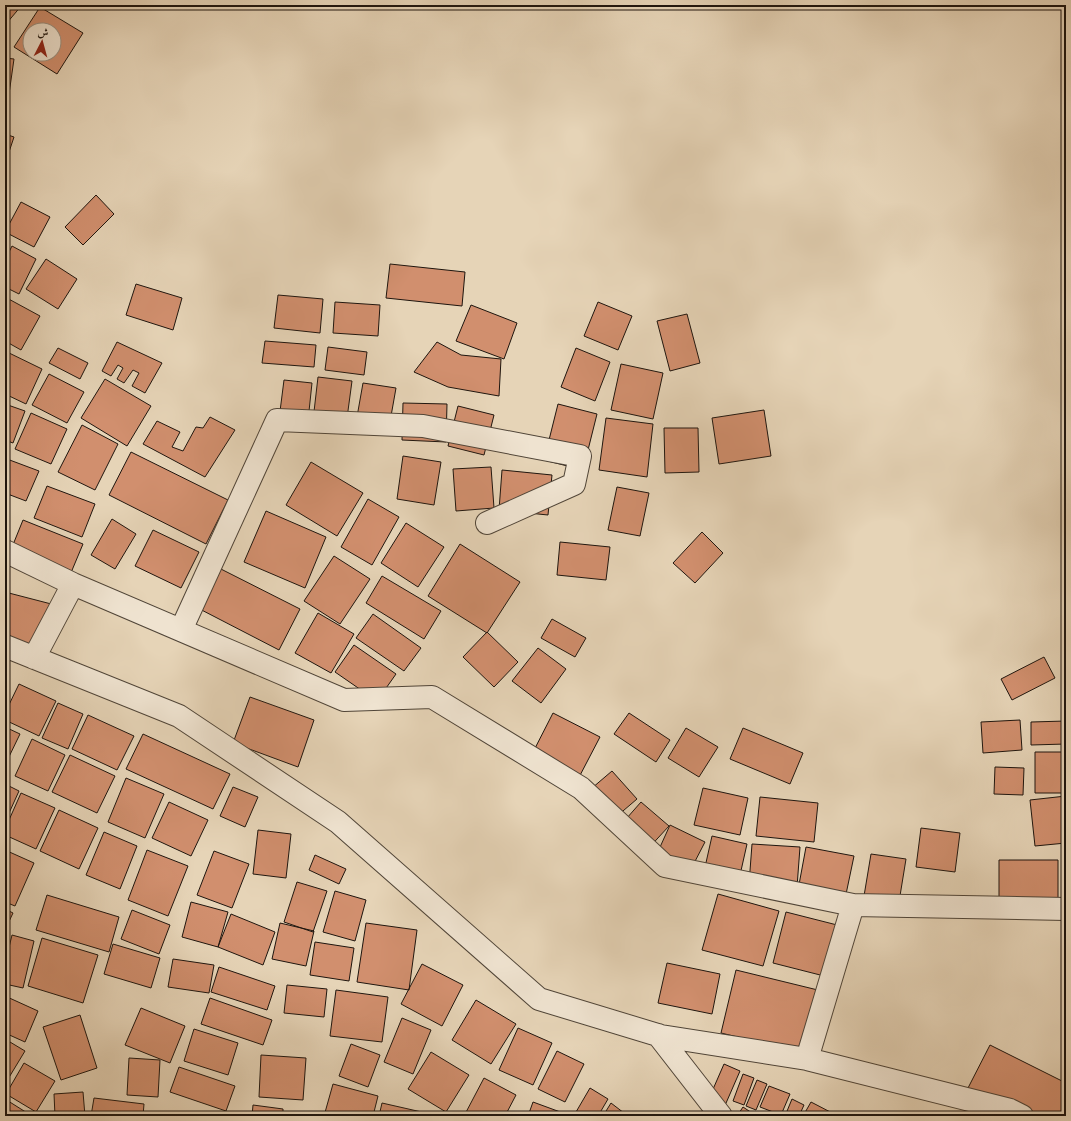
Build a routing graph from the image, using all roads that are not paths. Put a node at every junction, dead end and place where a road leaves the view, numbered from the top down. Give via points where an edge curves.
1 (487, 522) dead end
2 (5, 551) edge
3 (73, 584) junction
4 (181, 630) junction
5 (5, 646) edge
6 (34, 658) junction
7 (853, 905) junction
8 (1066, 909) edge
9 (658, 1035) junction
10 (807, 1059) junction
11 (721, 1116) edge
12 (1022, 1116) edge

1 - 4 street via 574,484 580,456 423,426 277,420
2 - 3 street
3 - 4 street
3 - 6 street
4 - 7 street via 344,700 432,697 581,788 665,866
5 - 6 street
6 - 9 street via 178,716 338,822 539,1000
7 - 8 street
7 - 10 street
9 - 10 street
9 - 11 street
10 - 12 street via 1010,1110

